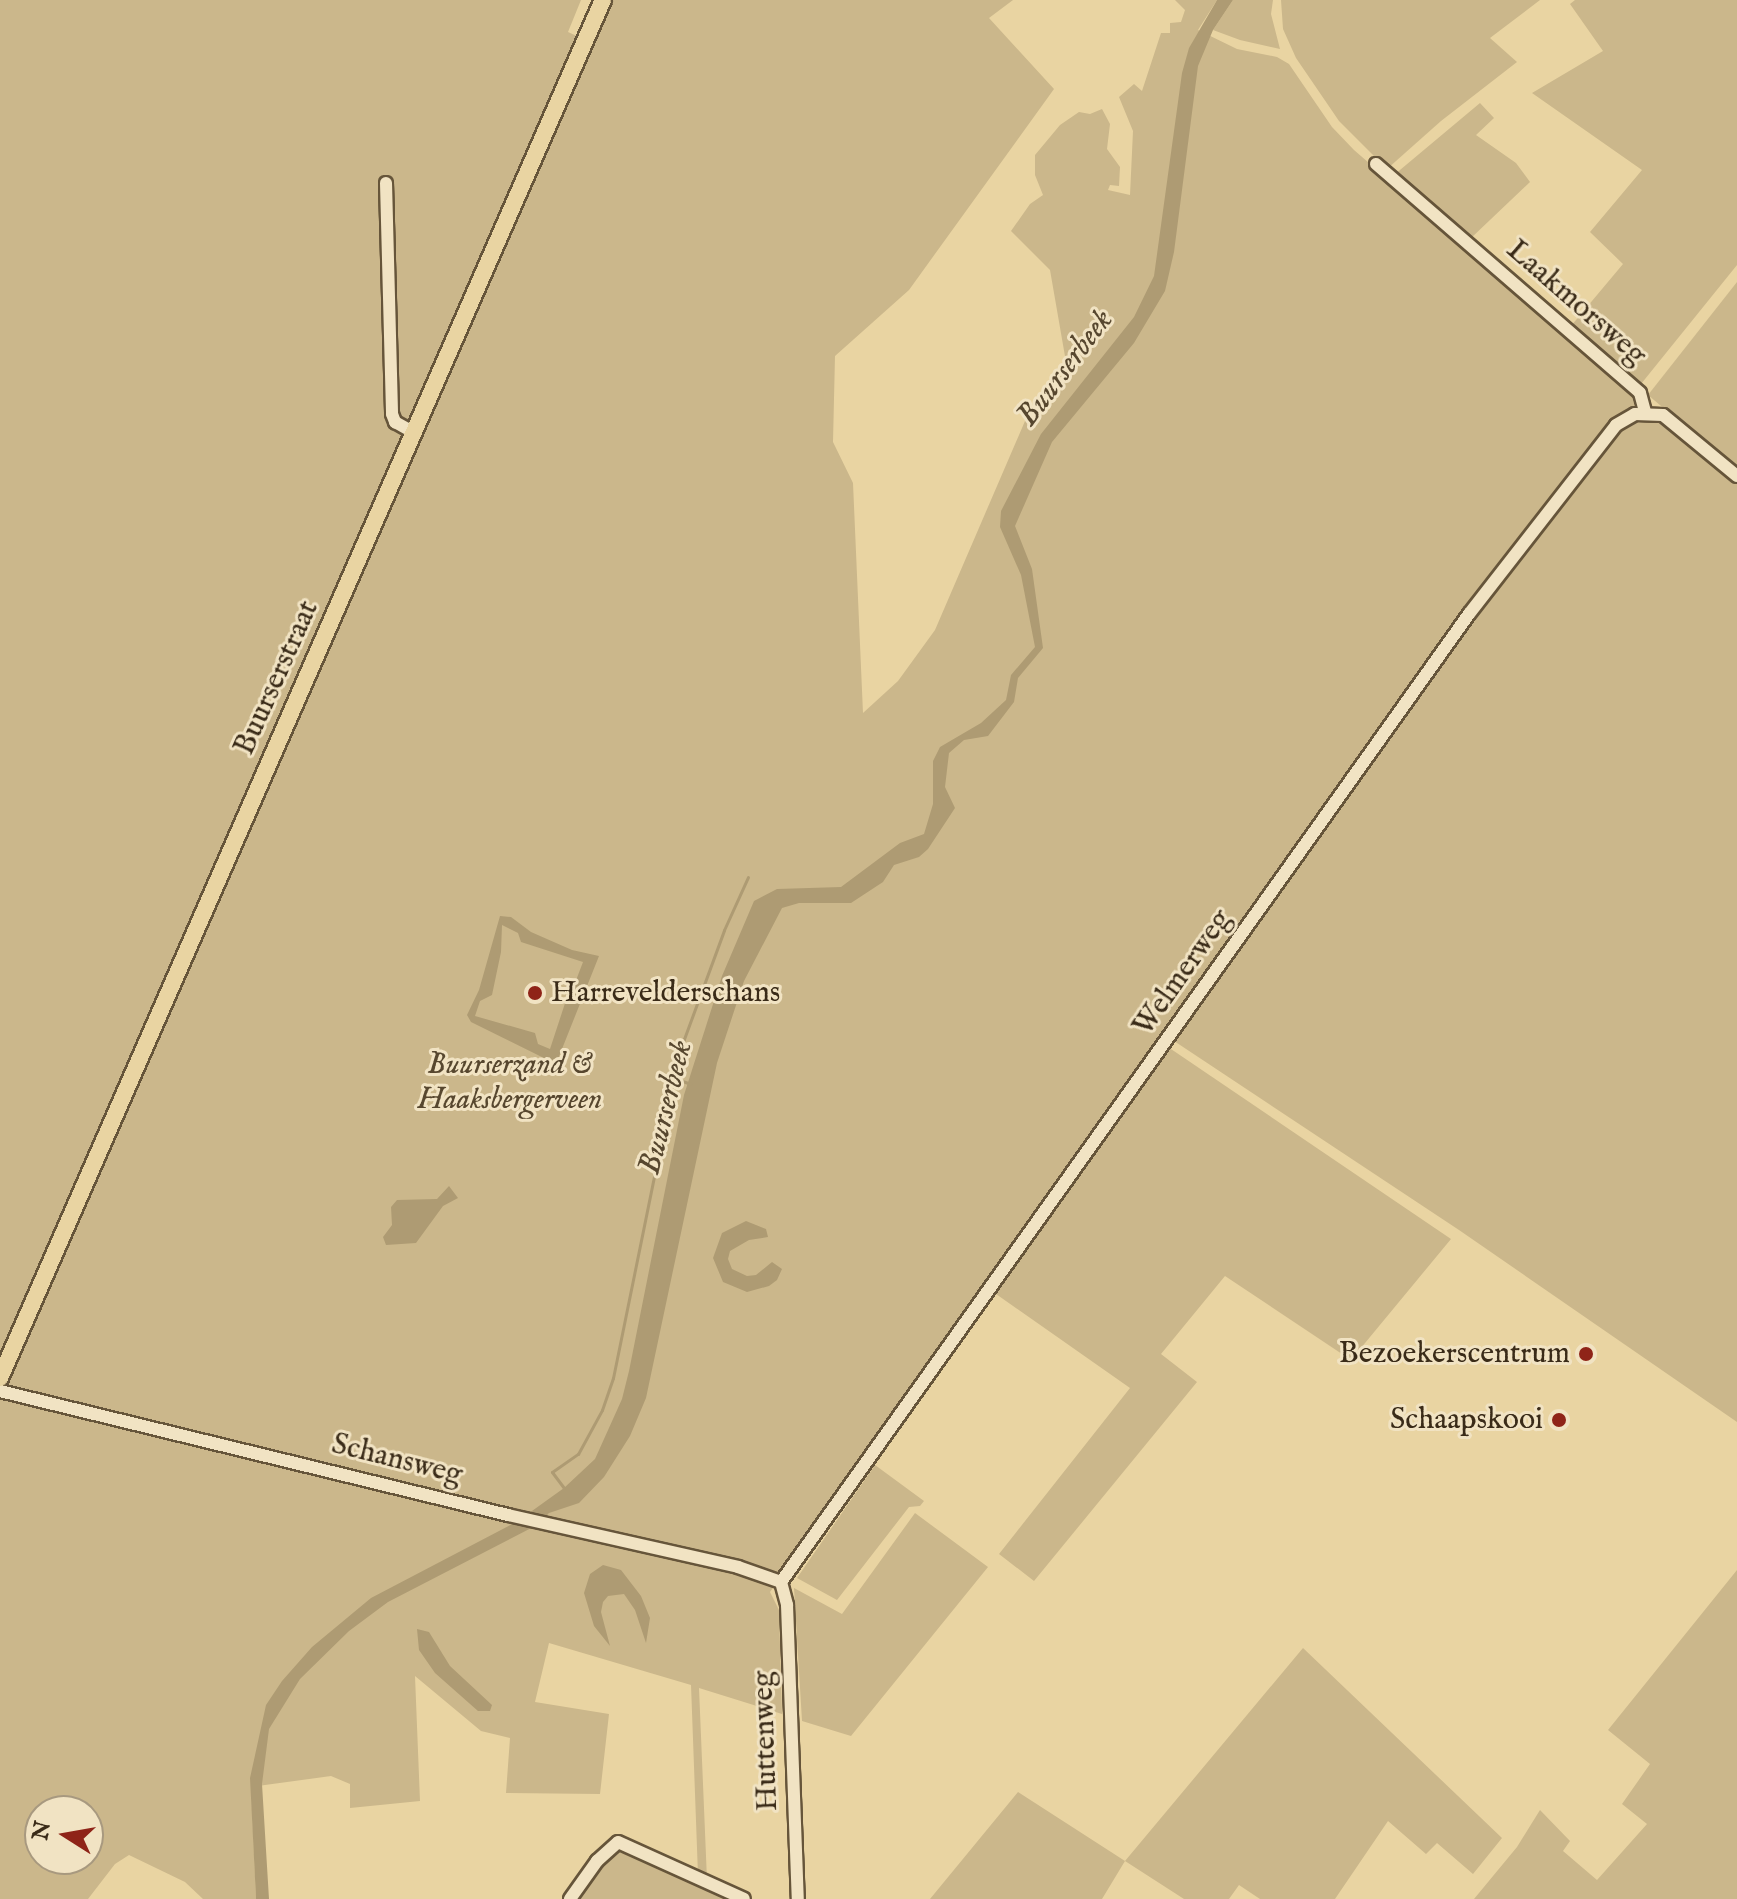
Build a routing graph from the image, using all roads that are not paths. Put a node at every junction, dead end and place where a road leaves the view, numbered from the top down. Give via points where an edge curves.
1 (603, 0) edge
2 (1376, 164) dead end
3 (386, 183) dead end
4 (1645, 412) junction
5 (415, 433) junction
6 (1737, 476) edge
7 (0, 1378) edge
8 (0, 1391) edge
9 (781, 1582) junction
10 (570, 1899) edge
11 (744, 1899) edge
12 (798, 1899) edge

1 - 5 main road, Buurserstraat
2 - 4 street, Laakmorsweg via 1640,393
3 - 5 street via 392,414 395,422
4 - 6 street, Laakmorsweg via 1672,419
4 - 9 street, Welmerweg via 1616,425 1469,614
5 - 7 main road, Buurserstraat
8 - 9 street, Schansweg via 738,1567
9 - 12 street, Huttenweg via 787,1605
10 - 11 street via 618,1842

